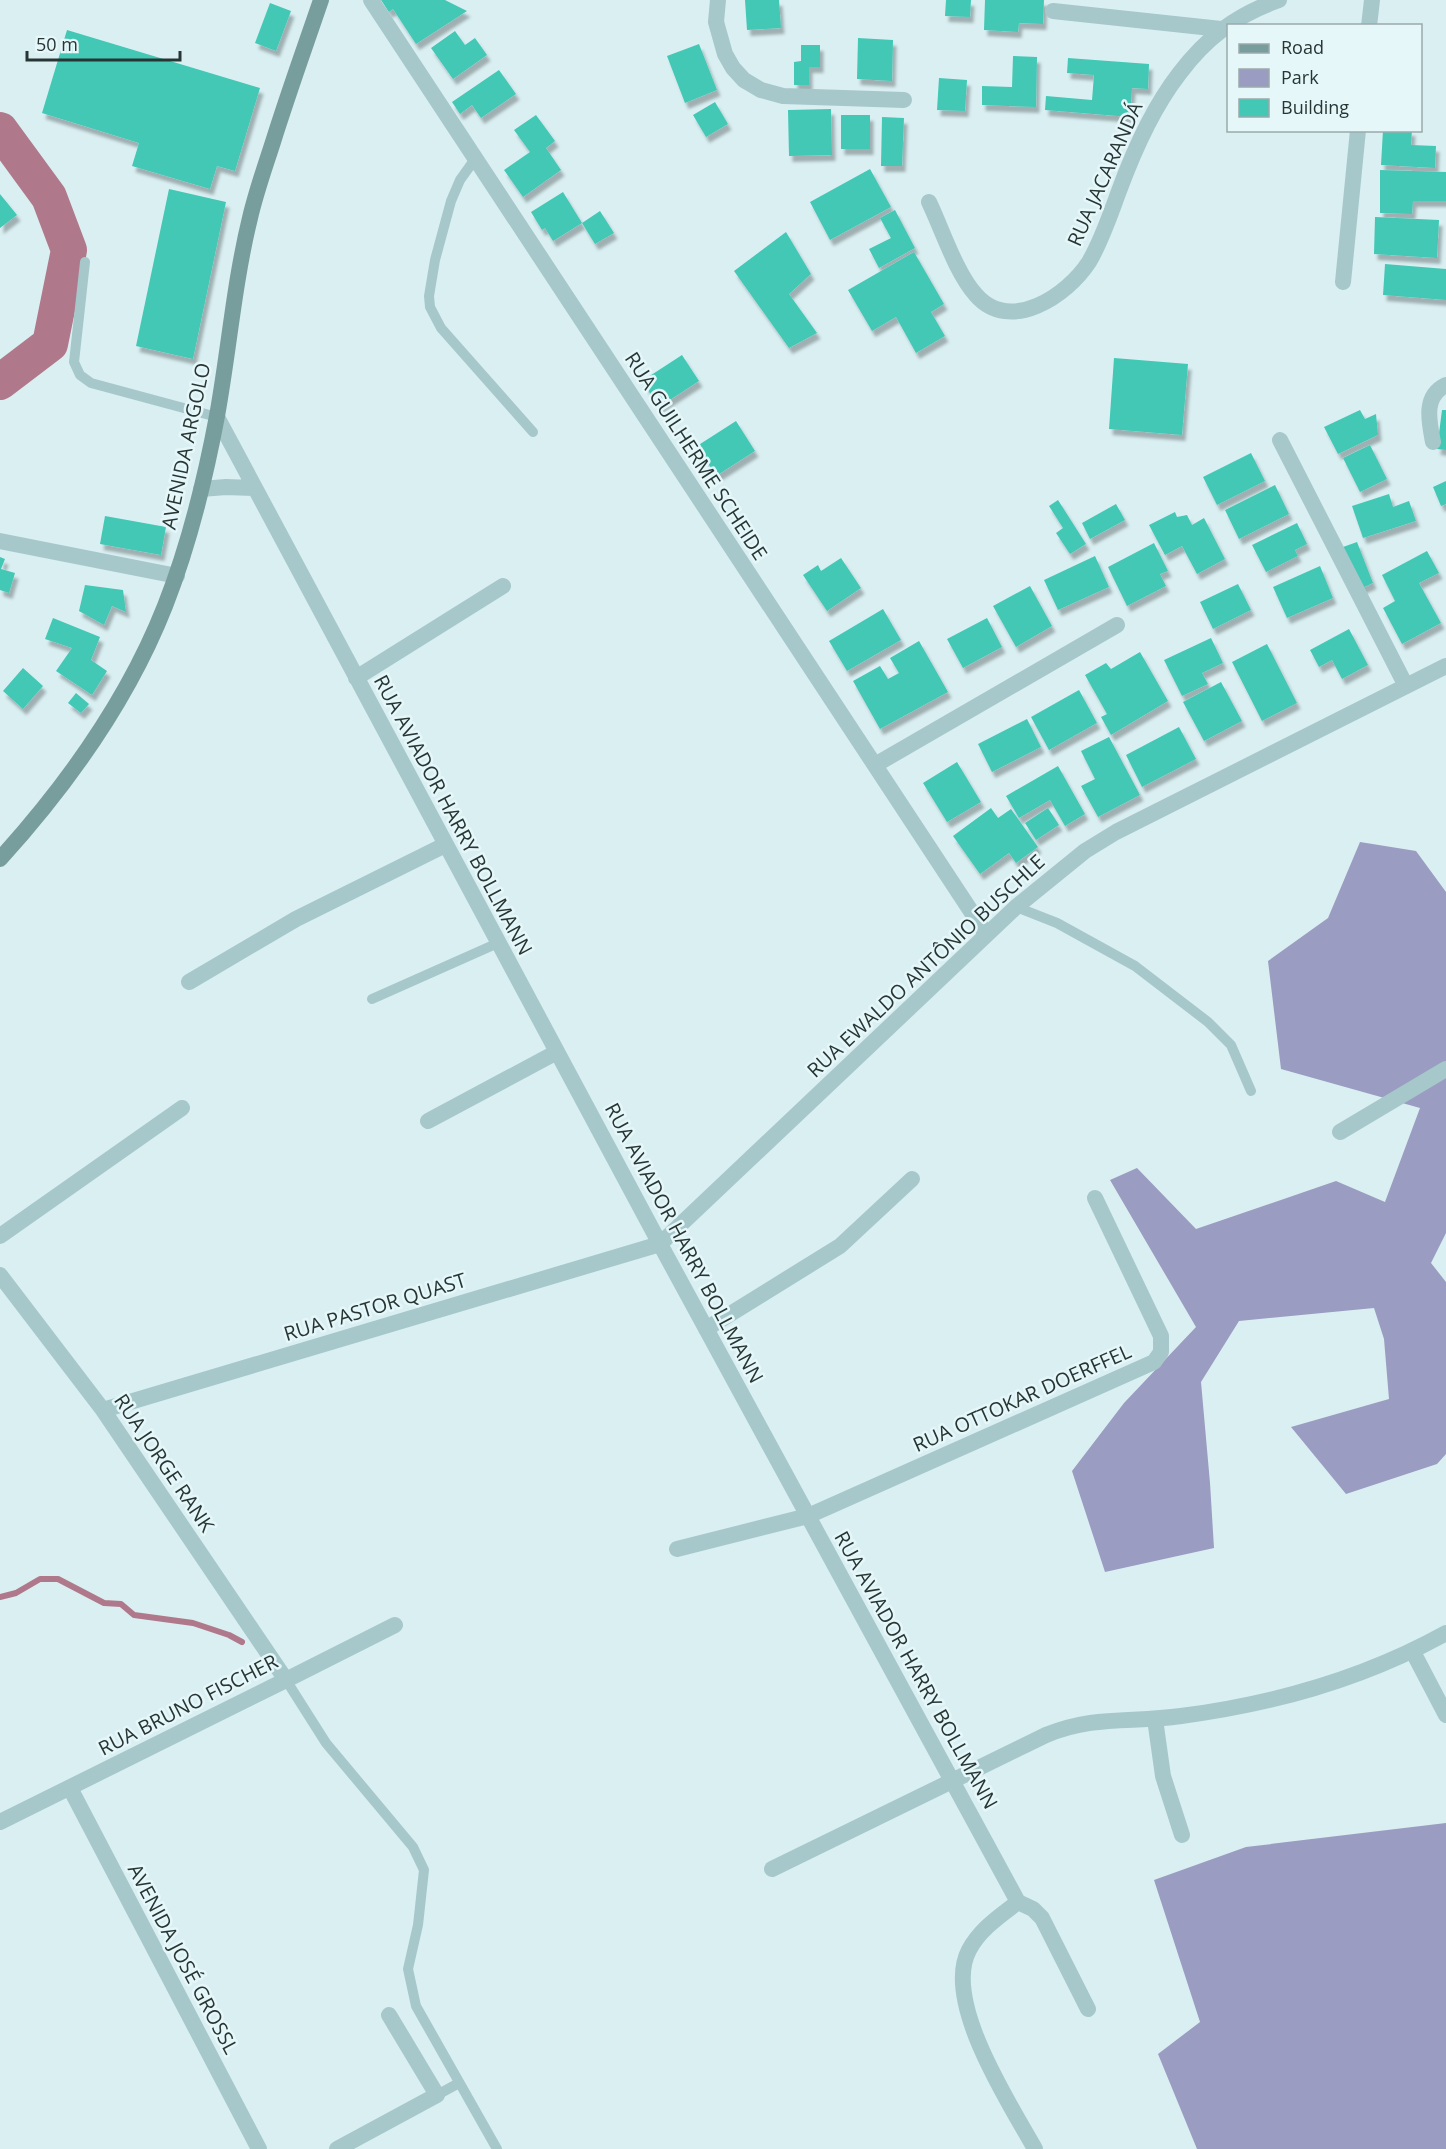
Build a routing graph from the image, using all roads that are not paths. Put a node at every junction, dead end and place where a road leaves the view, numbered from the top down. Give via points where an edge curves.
1 (321, 0) edge
2 (371, 0) edge
3 (718, 0) edge
4 (1279, 0) edge
5 (1372, 0) edge
6 (1053, 11) dead end
7 (1229, 24) edge
8 (1369, 24) edge
9 (1227, 25) edge
10 (1221, 29) junction
11 (904, 100) dead end
12 (1358, 132) edge
13 (475, 159) junction
14 (929, 202) dead end
15 (85, 262) dead end
16 (1343, 282) dead end
17 (1446, 385) edge
18 (217, 417) junction
19 (533, 432) dead end
20 (1280, 440) dead end
21 (1433, 442) dead end
22 (254, 488) junction
23 (201, 489) junction
24 (0, 541) edge
25 (177, 576) junction
26 (503, 586) dead end
27 (1117, 625) dead end
28 (1446, 666) edge
29 (356, 678) junction
30 (1406, 686) junction
31 (875, 765) junction
32 (445, 845) junction
33 (0, 859) edge
34 (1016, 906) junction
35 (986, 934) junction
36 (498, 943) junction
37 (189, 982) dead end
38 (372, 999) dead end
39 (556, 1052) junction
40 (1446, 1069) edge
41 (1251, 1091) dead end
42 (183, 1108) dead end
43 (428, 1121) dead end
44 (1340, 1132) dead end
45 (912, 1179) dead end
46 (1095, 1198) dead end
47 (0, 1236) edge
48 (660, 1244) junction
49 (0, 1275) edge
50 (706, 1329) junction
51 (103, 1410) junction
52 (808, 1516) junction
53 (676, 1549) dead end
54 (394, 1625) dead end
55 (1446, 1633) edge
56 (1413, 1652) junction
57 (286, 1680) junction
58 (1446, 1715) edge
59 (1155, 1719) junction
60 (954, 1781) junction
61 (70, 1788) junction
62 (0, 1822) edge
63 (1182, 1835) dead end
64 (772, 1869) dead end
65 (1018, 1902) junction
66 (1089, 2008) dead end
67 (389, 2015) dead end
68 (459, 2083) junction
69 (437, 2095) junction
70 (259, 2149) edge
71 (337, 2149) edge
72 (497, 2149) edge
73 (1035, 2149) edge

1 - 18 main road, AVENIDA ARGOLO via 250,215
2 - 13 street, RUA GUILHERME SCHEIDE
3 - 11 street via 716,22 725,54 744,80 761,90 783,96
4 - 7 street, RUA JACARANDÁ
5 - 8 street
6 - 10 street
9 - 10 street, RUA JACARANDÁ
10 - 14 street, RUA JACARANDÁ via 1178,75 1156,109 1089,262 1054,297 1029,309 1010,312 991,308 966,281
12 - 16 street
13 - 19 lane via 450,201 433,268 430,307 441,328
13 - 31 street, RUA GUILHERME SCHEIDE
15 - 18 lane via 74,362 80,375 91,383
17 - 21 street via 1437,389 1431,399
18 - 22 street, RUA AVIADOR HARRY BOLLMANN
18 - 23 main road, AVENIDA ARGOLO
20 - 30 street
22 - 23 street
22 - 29 street, RUA AVIADOR HARRY BOLLMANN
23 - 25 main road, AVENIDA ARGOLO
24 - 25 street
25 - 33 main road, AVENIDA ARGOLO via 133,673 86,752 57,793
26 - 29 street
27 - 31 street
28 - 30 street, RUA EWALDO ANTÔNIO BUSCHLE
29 - 32 street, RUA AVIADOR HARRY BOLLMANN
30 - 34 street, RUA EWALDO ANTÔNIO BUSCHLE via 1116,832 1085,851
31 - 35 street, RUA GUILHERME SCHEIDE
32 - 36 street, RUA AVIADOR HARRY BOLLMANN
32 - 37 street via 296,919
34 - 35 street, RUA EWALDO ANTÔNIO BUSCHLE
34 - 41 lane via 1057,923 1135,966 1208,1022 1232,1045
35 - 48 street, RUA EWALDO ANTÔNIO BUSCHLE
36 - 38 lane
36 - 39 street, RUA AVIADOR HARRY BOLLMANN
39 - 43 street
39 - 48 street, RUA AVIADOR HARRY BOLLMANN
40 - 44 street
42 - 47 street
45 - 50 street via 840,1246
46 - 52 street, RUA OTTOKAR DOERFFEL via 1161,1336 1161,1352 1154,1362
48 - 50 street, RUA AVIADOR HARRY BOLLMANN
48 - 51 street, RUA PASTOR QUAST
49 - 51 street, RUA JORGE RANK
50 - 52 street, RUA AVIADOR HARRY BOLLMANN
51 - 57 street, RUA JORGE RANK
52 - 53 street
52 - 60 street, RUA AVIADOR HARRY BOLLMANN
54 - 57 street, RUA BRUNO FISCHER
55 - 56 street
56 - 58 street
56 - 59 street via 1285,1697
57 - 61 street, RUA BRUNO FISCHER
57 - 68 lane via 326,1743 413,1847 424,1870 408,1969 416,2006
59 - 60 street via 1068,1725
59 - 63 street via 1163,1776
60 - 64 street
60 - 65 street, RUA AVIADOR HARRY BOLLMANN
61 - 62 street, RUA BRUNO FISCHER
61 - 70 street, AVENIDA JOSÉ GROSSL
65 - 66 street, RUA AVIADOR HARRY BOLLMANN via 1042,1918
65 - 73 street via 987,1926 969,1950 963,1965 963,1987 967,2011 986,2057
67 - 69 street
68 - 69 lane
68 - 72 lane
69 - 71 street

